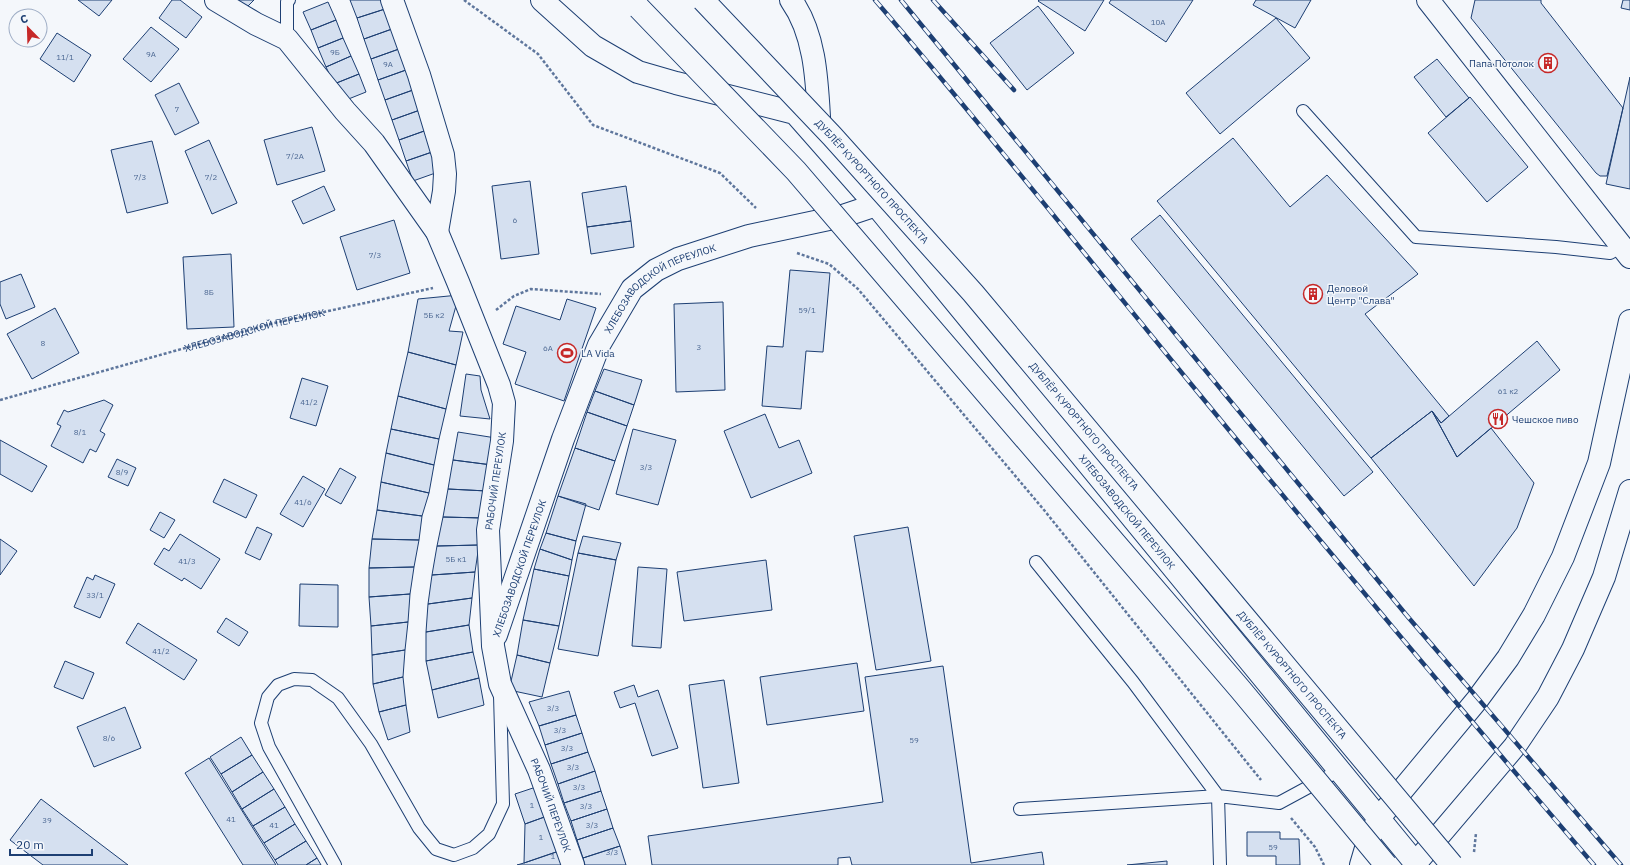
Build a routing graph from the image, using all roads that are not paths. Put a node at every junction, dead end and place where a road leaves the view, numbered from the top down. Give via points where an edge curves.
1 (216, 0) edge
2 (289, 0) edge
3 (392, 0) edge
4 (542, 0) edge
5 (703, 0) edge
6 (791, 0) edge
7 (1428, 0) edge
8 (639, 8) dead end
9 (287, 39) junction
10 (1303, 111) dead end
11 (821, 142) junction
12 (876, 205) junction
13 (437, 232) junction
14 (1626, 251) edge
15 (1630, 321) edge
16 (1630, 491) edge
17 (1036, 562) dead end
18 (492, 646) junction
19 (500, 684) junction
20 (1340, 770) junction
21 (1218, 796) junction
22 (1020, 809) dead end
23 (1379, 818) junction
24 (1415, 864) edge
25 (335, 865) edge
26 (573, 865) edge
27 (1220, 865) edge
28 (1361, 865) edge
29 (1386, 865) edge
30 (1452, 865) edge

1 - 9 main road
2 - 9 lane
3 - 13 main road via 419,75 443,155 445,174
4 - 11 main road, ХЛЕБОЗАВОДСКОЙ ПЕРЕУЛОК via 592,46 638,72 676,84 795,113
5 - 30 main road, ДУБЛЁР КУРОРТНОГО ПРОСПЕКТА, bridge via 832,136 972,293
6 - 11 main road via 797,8 811,47
7 - 14 main road
8 - 29 main road, bridge via 796,171 1240,689
9 - 13 main road via 344,111 374,143
10 - 14 lane via 1416,237 1610,253
11 - 12 main road, ХЛЕБОЗАВОДСКОЙ ПЕРЕУЛОК
12 - 18 main road, ХЛЕБОЗАВОДСКОЙ ПЕРЕУЛОК via 843,216 749,236 678,259 656,270 632,289 599,344
12 - 20 main road, ХЛЕБОЗАВОДСКОЙ ПЕРЕУЛОК
13 - 18 main road, РАБОЧИЙ ПЕРЕУЛОК via 474,320 504,403 502,441 488,530
15 - 23 main road via 1599,463 1560,563 1534,615 1508,658 1477,700
16 - 24 main road via 1604,577 1573,649 1548,698 1515,746
17 - 21 lane via 1133,682
18 - 19 main road, РАБОЧИЙ ПЕРЕУЛОК
19 - 25 lane via 503,804 489,834 473,848 454,855 436,849 419,828 371,744 338,698 312,680 294,679 278,685 268,697 261,723 269,747
19 - 26 main road, РАБОЧИЙ ПЕРЕУЛОК via 539,770
20 - 21 lane via 1279,803
20 - 23 main road, ХЛЕБОЗАВОДСКОЙ ПЕРЕУЛОК
21 - 22 lane
21 - 27 lane
23 - 24 main road, ХЛЕБОЗАВОДСКОЙ ПЕРЕУЛОК
23 - 28 main road via 1369,838

